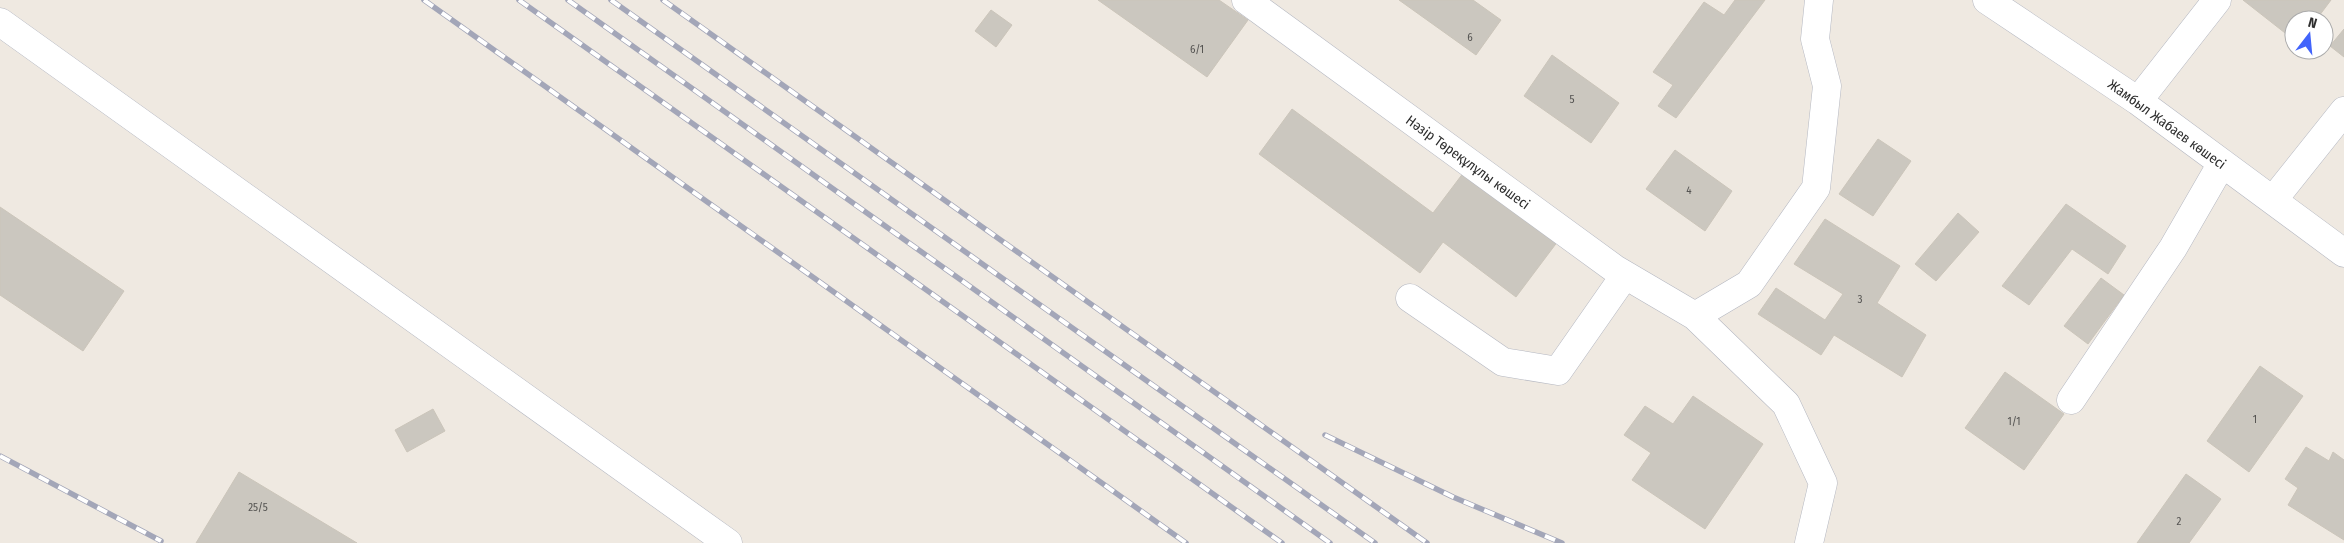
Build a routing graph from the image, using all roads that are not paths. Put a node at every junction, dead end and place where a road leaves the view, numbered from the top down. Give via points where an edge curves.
1 (1246, 0) edge
2 (1819, 0) edge
3 (1987, 0) edge
4 (2217, 0) edge
5 (0, 22) edge
6 (2138, 101) junction
7 (2344, 111) edge
8 (2222, 163) junction
9 (2273, 200) junction
10 (2344, 253) edge
11 (1626, 275) junction
12 (1410, 298) dead end
13 (1695, 316) junction
14 (2071, 400) dead end
15 (728, 543) edge
16 (1809, 543) edge

1 - 11 street, Нәзір Төреқұлұлы көшесі
2 - 13 street via 1815,39 1827,86 1816,188 1749,284
3 - 6 street, Жамбыл Жабаев көшесі
4 - 6 street
5 - 15 street
6 - 8 street, Жамбыл Жабаев көшесі
7 - 9 street
8 - 9 street, Жамбыл Жабаев көшесі
8 - 14 street via 2173,248
9 - 10 street, Жамбыл Жабаев көшесі
11 - 12 street via 1558,371 1503,362
11 - 13 street, Нәзір Төреқұлұлы көшесі
13 - 16 street, Нәзір Төреқұлұлы көшесі via 1786,404 1823,483

